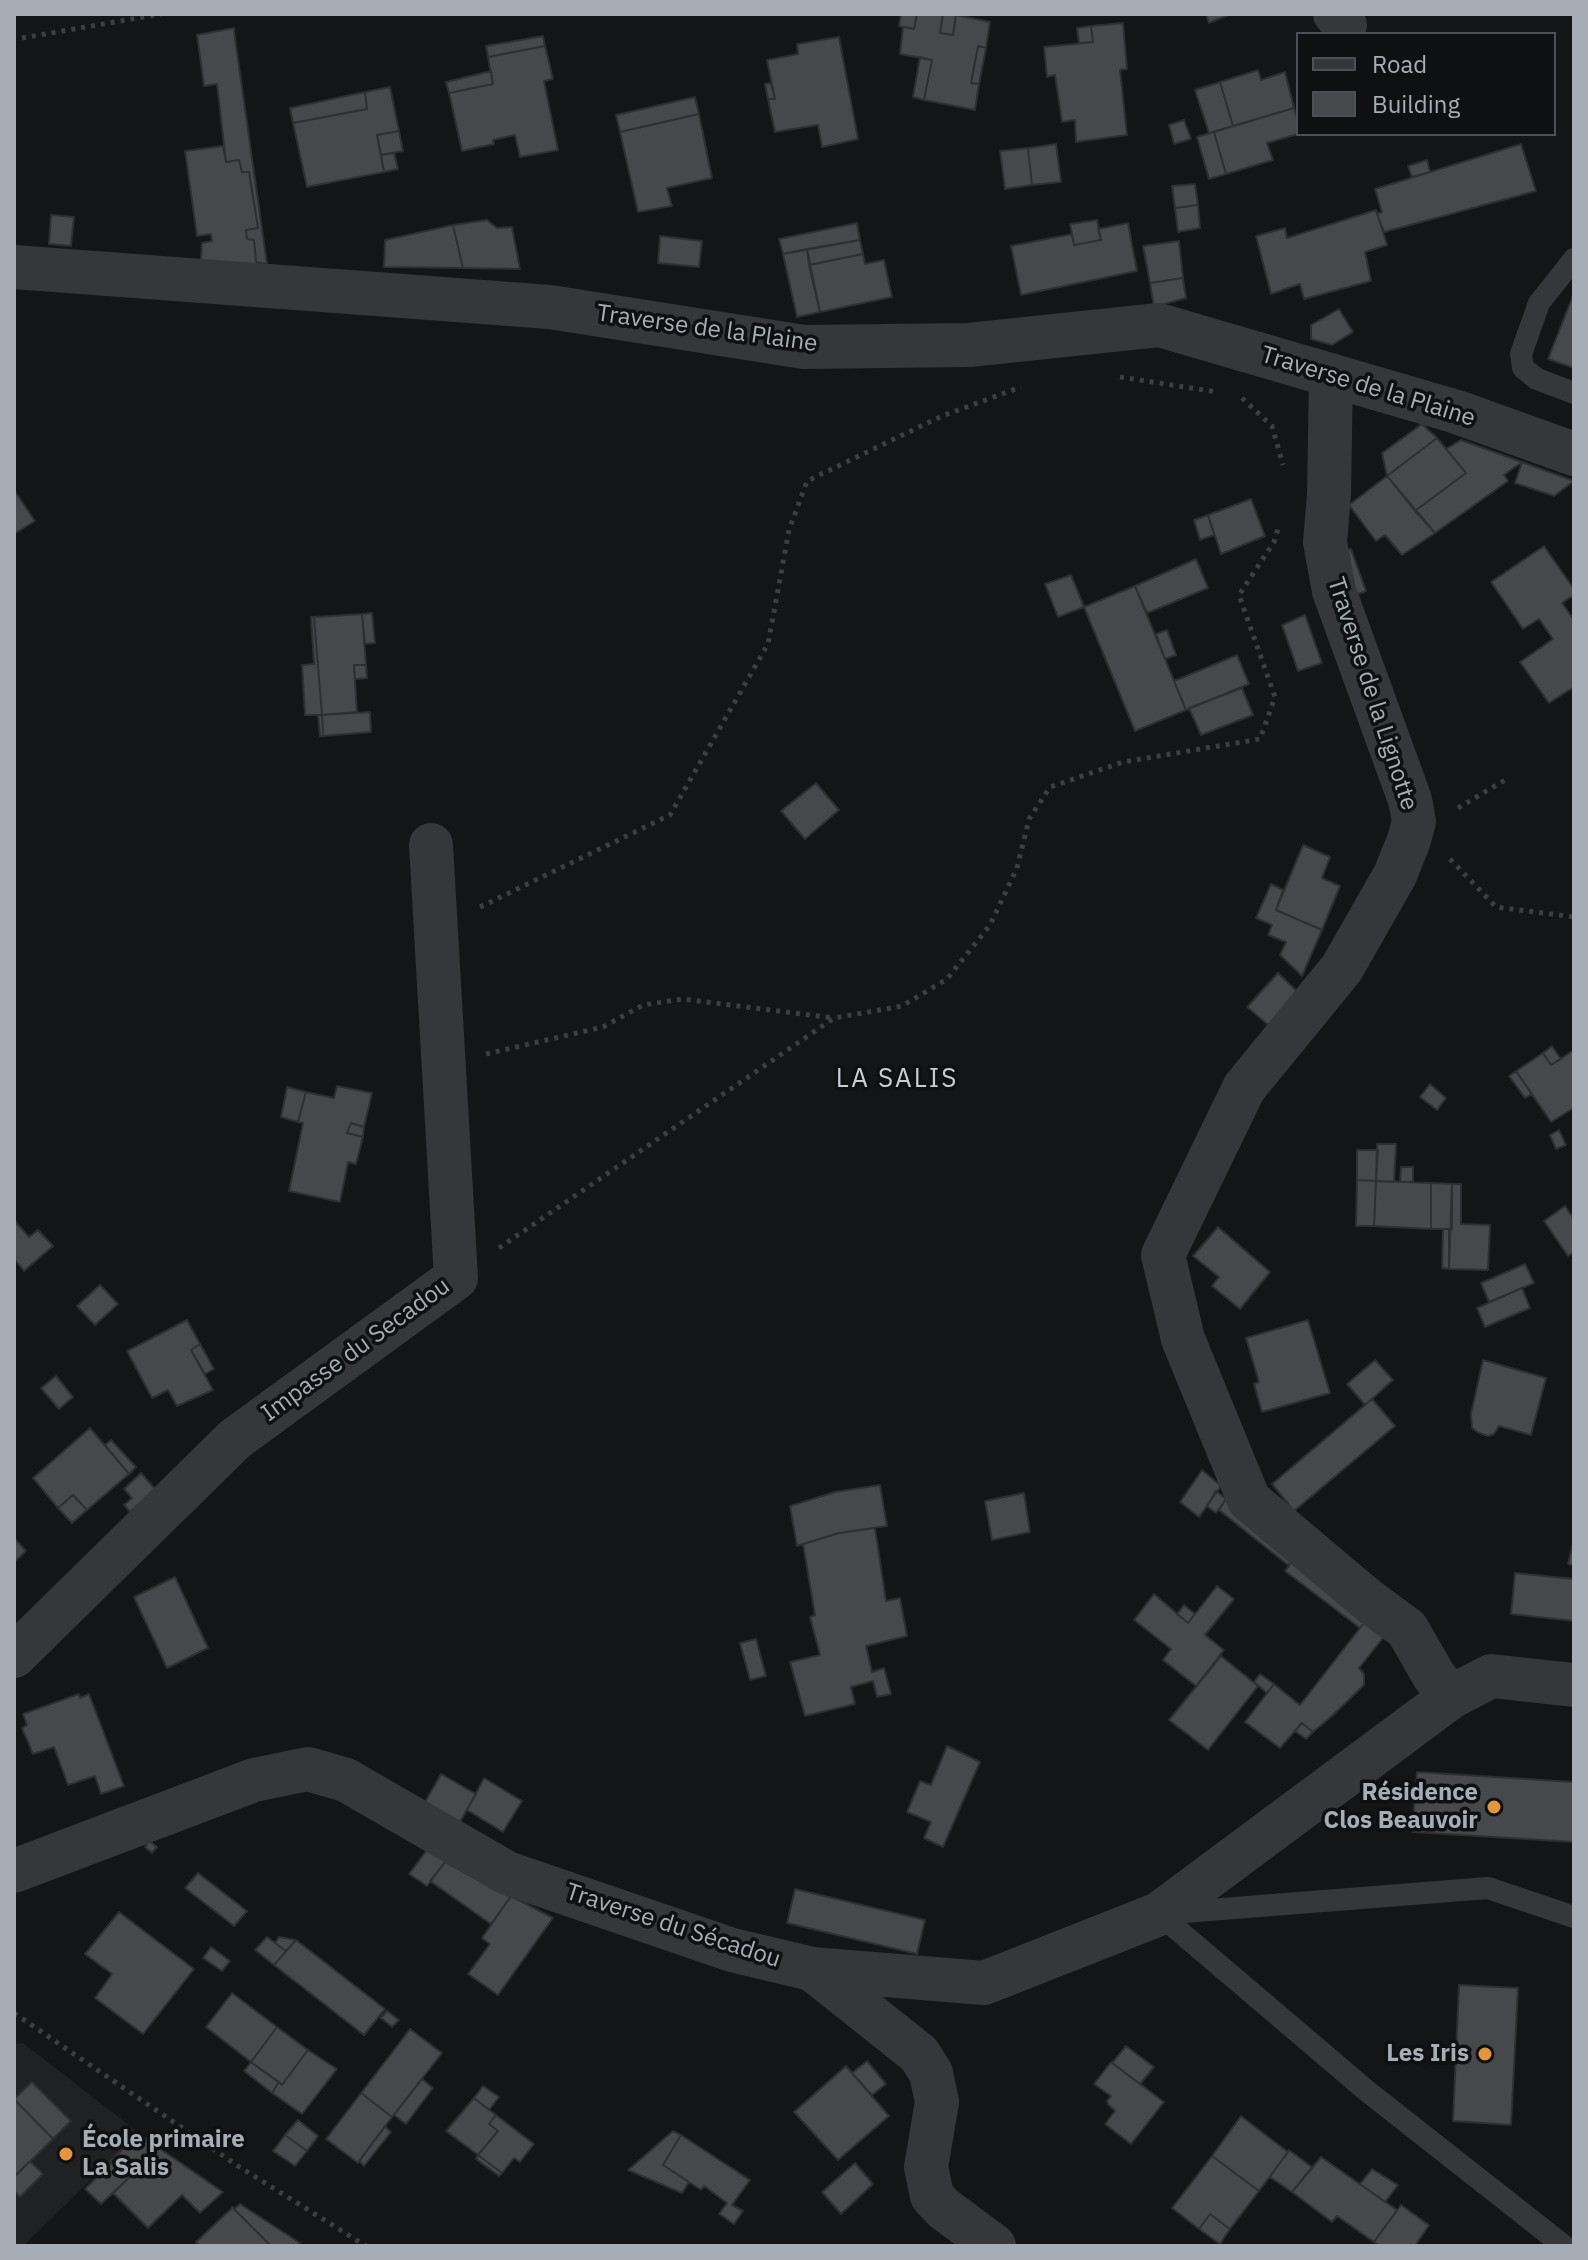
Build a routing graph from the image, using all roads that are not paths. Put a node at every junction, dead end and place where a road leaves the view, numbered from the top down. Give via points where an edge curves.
1 (1574, 259) edge
2 (14, 267) edge
3 (1331, 375) junction
4 (1574, 393) edge
5 (1574, 454) edge
6 (431, 845) dead end
7 (14, 1656) edge
8 (1574, 1685) edge
9 (1451, 1697) junction
10 (14, 1871) edge
11 (1159, 1914) junction
12 (1574, 1917) edge
13 (812, 1969) junction
14 (994, 2246) edge
15 (1564, 2246) edge

1 - 4 lane via 1539,303 1521,354 1523,368 1537,379
2 - 3 street, Traverse de la Plaine via 550,307 804,347 969,345 1159,325
3 - 5 street, Traverse de la Plaine
3 - 9 street, Traverse de la Lignotte via 1327,554 1334,591 1414,821 1395,875 1342,968 1244,1088 1163,1255 1183,1339 1249,1500 1407,1629
6 - 7 street, Impasse du Secadou via 456,1278 235,1439
8 - 9 street, Traverse du Sécadou via 1491,1676
9 - 11 street, Traverse du Sécadou
10 - 13 street, Traverse du Sécadou via 254,1780 308,1769 346,1780 507,1873 732,1950
11 - 12 lane via 1488,1888
11 - 13 street, Traverse du Sécadou via 984,1983
11 - 15 lane via 1367,2091
13 - 14 street via 919,2054 931,2073 937,2102 926,2167 932,2196

